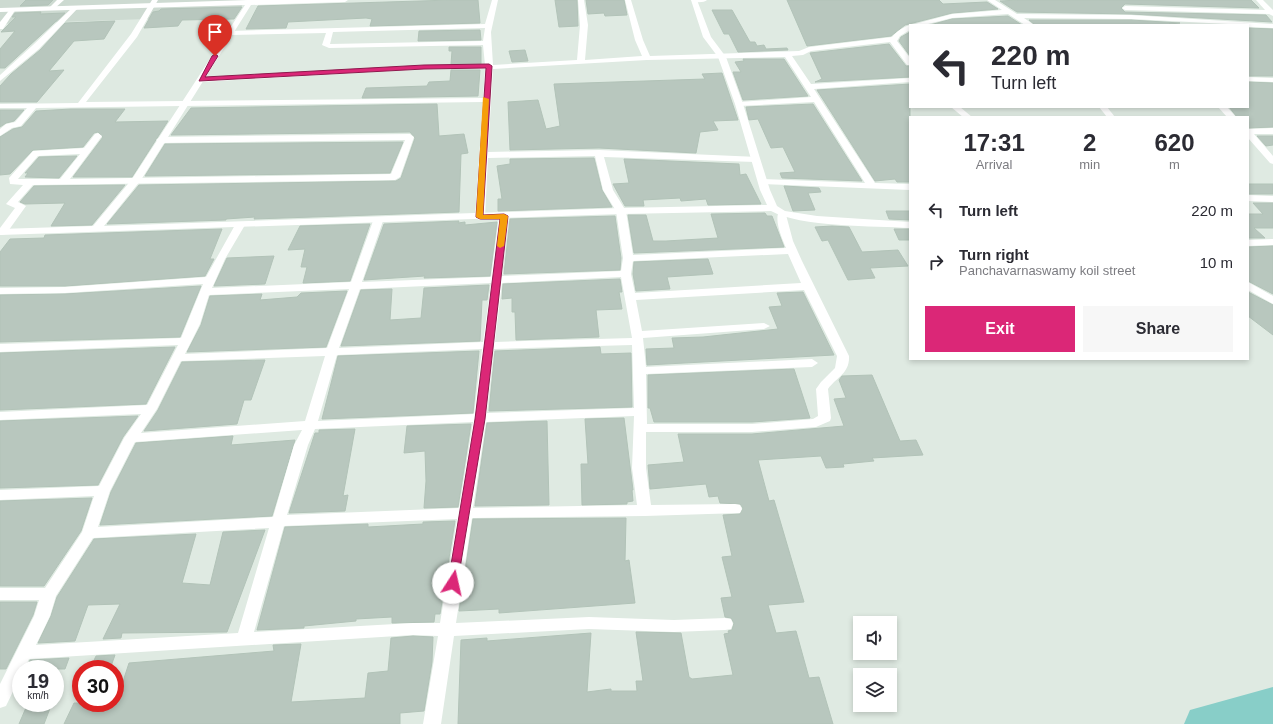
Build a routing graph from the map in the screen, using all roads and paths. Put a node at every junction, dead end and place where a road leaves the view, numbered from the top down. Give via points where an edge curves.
1 (61, 0) edge
2 (345, 0) edge
3 (495, 0) edge
4 (581, 0) edge
5 (628, 0) edge
6 (694, 0) edge
7 (704, 0) edge
8 (990, 0) edge
9 (1118, 0) edge
10 (251, 1) edge
11 (154, 2) edge
12 (1262, 3) edge
13 (76, 7) junction
14 (52, 8) junction
15 (1125, 8) junction
16 (13, 9) junction
17 (0, 10) edge
18 (1272, 10) edge
19 (1007, 12) junction
20 (1016, 16) junction
21 (1131, 17) junction
22 (919, 24) edge
23 (1028, 24) edge
24 (1136, 24) edge
25 (1241, 24) edge
26 (1249, 24) edge
27 (487, 26) junction
28 (1273, 26) edge
29 (0, 27) edge
30 (909, 28) edge
31 (330, 29) junction
32 (230, 33) junction
33 (893, 39) junction
34 (486, 43) junction
35 (909, 51) edge
36 (901, 52) junction
37 (787, 54) junction
38 (722, 57) junction
39 (647, 58) junction
40 (581, 61) junction
41 (909, 62) edge
42 (489, 66) junction
43 (0, 79) edge
44 (1249, 79) edge
45 (201, 80) junction
46 (909, 80) edge
47 (1273, 80) edge
48 (809, 86) junction
49 (815, 99) junction
50 (486, 100) junction
51 (186, 104) junction
52 (739, 104) junction
53 (80, 105) junction
54 (0, 106) edge
55 (33, 106) junction
56 (956, 108) edge
57 (1103, 108) edge
58 (1223, 108) edge
59 (967, 116) edge
60 (1110, 116) edge
61 (1231, 116) edge
62 (1273, 131) edge
63 (1249, 132) edge
64 (0, 133) edge
65 (1249, 133) edge
66 (98, 136) dead end
67 (160, 140) junction
68 (1249, 148) edge
69 (1262, 148) junction
70 (88, 150) junction
71 (599, 153) junction
72 (483, 154) junction
73 (755, 159) junction
74 (1273, 161) edge
75 (136, 180) junction
76 (30, 182) junction
77 (63, 182) junction
78 (763, 182) junction
79 (872, 186) junction
80 (909, 187) edge
81 (1249, 198) edge
82 (1273, 199) edge
83 (621, 210) junction
84 (777, 211) junction
85 (504, 216) junction
86 (480, 217) junction
87 (378, 221) junction
88 (240, 225) junction
89 (909, 225) edge
90 (96, 229) junction
91 (1, 232) edge
92 (1273, 242) edge
93 (1249, 243) edge
94 (793, 251) junction
95 (628, 258) junction
96 (626, 274) junction
97 (497, 279) junction
98 (356, 285) junction
99 (208, 286) junction
100 (808, 286) junction
101 (1249, 286) edge
102 (0, 292) edge
103 (629, 297) junction
104 (1272, 300) edge
105 (764, 326) dead end
106 (637, 338) junction
107 (186, 341) junction
108 (489, 346) junction
109 (0, 348) edge
110 (332, 352) junction
111 (177, 358) junction
112 (812, 363) dead end
113 (640, 371) junction
114 (151, 409) junction
115 (641, 412) junction
116 (0, 416) edge
117 (480, 419) junction
118 (310, 426) junction
119 (639, 428) junction
120 (132, 438) junction
121 (103, 491) junction
122 (0, 495) edge
123 (645, 510) junction
124 (735, 510) dead end
125 (465, 513) junction
126 (279, 521) junction
127 (89, 533) junction
128 (0, 594) edge
129 (49, 594) junction
130 (725, 624) dead end
131 (446, 630) junction
132 (244, 638) junction
133 (25, 652) junction
134 (5, 681) edge
135 (0, 701) edge
136 (432, 724) edge

1 - 14 street
2 - 10 street
3 - 27 street
4 - 40 street via 584,25
5 - 39 street
6 - 7 street
6 - 38 street via 707,37
8 - 19 street
9 - 15 street
10 - 11 street
10 - 32 street
11 - 13 street
11 - 53 street via 134,35
12 - 18 street
13 - 14 street
13 - 43 street
14 - 16 street
15 - 18 street
15 - 21 street
16 - 17 street
16 - 29 street
19 - 20 street
19 - 22 street via 952,16
20 - 21 street
20 - 23 street
21 - 24 street
21 - 25 street
26 - 28 street
27 - 31 street
27 - 34 street
30 - 33 street
31 - 32 street
31 - 34 street via 326,45 329,46
32 - 45 street
33 - 36 street
33 - 37 street
34 - 42 street
35 - 36 street
36 - 41 street
37 - 38 street
37 - 48 street
38 - 39 street
38 - 52 street
39 - 40 street
40 - 42 street
42 - 45 street via 424,67
42 - 50 street
44 - 47 street
45 - 51 street
46 - 48 street
48 - 49 street
49 - 52 street
49 - 79 street
50 - 51 street
50 - 72 street
51 - 53 street
51 - 67 street
52 - 73 street
53 - 55 street
54 - 55 street
55 - 64 street via 18,124 9,126
56 - 59 street
57 - 60 street
58 - 61 street
62 - 63 street
65 - 69 street
66 - 70 street
67 - 75 street
67 - 75 street via 410,137 395,177
68 - 69 street
69 - 74 street
70 - 76 street via 36,153 13,182
70 - 77 street
71 - 72 street
71 - 73 street
71 - 83 street via 608,190
72 - 86 street
73 - 78 street
75 - 77 street
75 - 90 street
76 - 77 street
76 - 91 street via 10,204 21,206
78 - 79 street
78 - 84 street
79 - 80 street
81 - 82 street
83 - 84 street
83 - 85 street
83 - 95 street
84 - 89 street via 817,219
84 - 94 street
85 - 86 street
85 - 97 street
86 - 87 street
87 - 88 street
87 - 98 street
88 - 90 street
88 - 99 street
90 - 91 street
92 - 93 street
94 - 95 street
94 - 100 street
95 - 96 street
96 - 97 street
96 - 103 street
97 - 98 street
97 - 108 street
98 - 99 street
98 - 110 street
99 - 102 street
99 - 107 street
100 - 103 street
100 - 119 street via 844,356 842,370 822,389 825,418 821,422 752,428
101 - 104 street
103 - 106 street
105 - 106 street
106 - 108 street
106 - 113 street
107 - 109 street
107 - 111 street
108 - 110 street
108 - 117 street
110 - 111 street
110 - 118 street
111 - 114 street
112 - 113 street
113 - 115 street
114 - 116 street
114 - 120 street
115 - 117 street
115 - 119 street
117 - 118 street
117 - 125 street
118 - 120 street
118 - 126 street
119 - 123 street via 639,468
120 - 121 street
121 - 122 street
121 - 127 street
123 - 124 street
123 - 125 street
125 - 126 street
125 - 131 street
126 - 127 street
126 - 132 street
127 - 129 street
128 - 129 street
129 - 133 street
130 - 131 street via 674,626 590,623
131 - 132 street via 412,629
131 - 136 street
132 - 133 street
133 - 134 street
134 - 135 street

